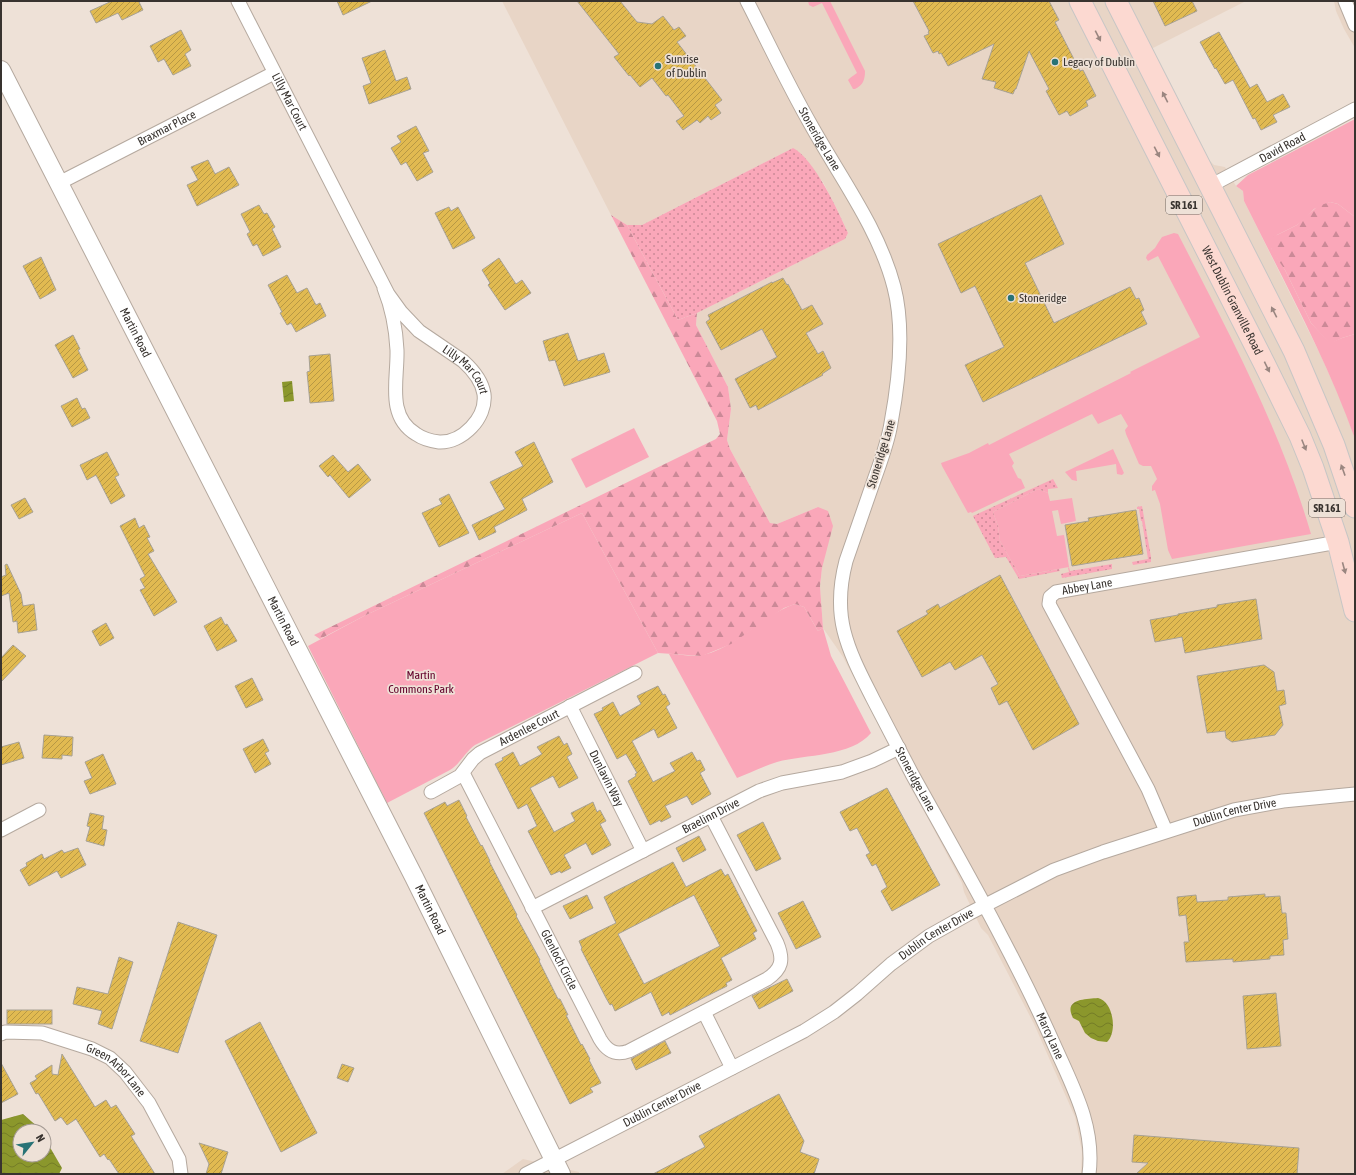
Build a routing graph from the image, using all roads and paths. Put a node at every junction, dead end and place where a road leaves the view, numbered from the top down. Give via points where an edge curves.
1 (238, 1) edge
2 (747, 1) edge
3 (1080, 1) edge
4 (1116, 1) edge
5 (1345, 1) edge
6 (1355, 25) edge
7 (1, 70) edge
8 (274, 73) junction
9 (1355, 109) edge
10 (59, 183) junction
11 (1210, 186) junction
12 (384, 288) junction
13 (1355, 507) edge
14 (1338, 542) junction
15 (1355, 611) edge
16 (635, 673) dead end
17 (570, 706) junction
18 (899, 748) junction
19 (463, 773) junction
20 (431, 792) dead end
21 (1355, 794) edge
22 (39, 810) dead end
23 (711, 816) junction
24 (1, 830) edge
25 (1166, 831) junction
26 (643, 851) junction
27 (984, 906) junction
28 (532, 908) junction
29 (704, 1012) junction
30 (1, 1034) edge
31 (732, 1068) junction
32 (557, 1167) edge
33 (181, 1174) edge
34 (526, 1174) edge
35 (1089, 1174) edge

1 - 8 street, Lilly Mar Court
2 - 18 street, Stoneridge Lane via 810,124 853,194 885,260 894,287 900,340 891,424 846,561 840,599 844,631 854,660
3 -> 14 main road, West Dublin Granville Road / SR 161 via 1288,409 1313,468
11 -> 4 main road, SR 161
5 - 6 street
7 - 10 street, Martin Road
8 - 10 street, Braxmar Place
8 - 12 street, Lilly Mar Court
9 - 11 street, David Road
10 - 32 street, Martin Road via 414,877
13 -> 11 main road, SR 161 via 1334,445 1294,351
12 - 12 street, Lilly Mar Court via 411,323 426,337 470,367 482,384 484,402 479,418 471,428 452,441 434,441 420,437 409,429 400,417 396,404 397,350 394,322
14 -> 15 main road, West Dublin Granville Road / SR 161
14 - 25 street, Abbey Lane via 1056,592 1050,597 1049,604 1148,789
16 - 17 street, Ardenlee Court
17 - 19 street, Ardenlee Court via 480,753
17 - 26 street, Dunlavin Way
18 - 23 street, Braelinn Drive via 842,772 772,786
18 - 27 street, Stoneridge Lane
19 - 20 street, Ardenlee Court
19 - 28 street, Glenloch Circle
21 - 25 street, Dublin Center Drive via 1250,806
22 - 24 street
23 - 26 street, Braelinn Drive
23 - 29 street, Glenloch Circle via 777,943 781,960 777,971 767,979
25 - 27 street, Dublin Center Drive via 1068,864
26 - 28 street, Braelinn Drive
27 - 31 street, Dublin Center Drive via 947,925 917,945 823,1019
27 - 35 street, Marcy Lane via 1036,1007 1079,1102 1090,1145
28 - 29 street, Glenloch Circle via 600,1039 611,1052 629,1051
29 - 31 street
30 - 33 street, Green Arbor Lane via 42,1033 92,1049 110,1058 149,1103 179,1160
31 - 32 street, Dublin Center Drive
32 - 34 street, Dublin Center Drive

